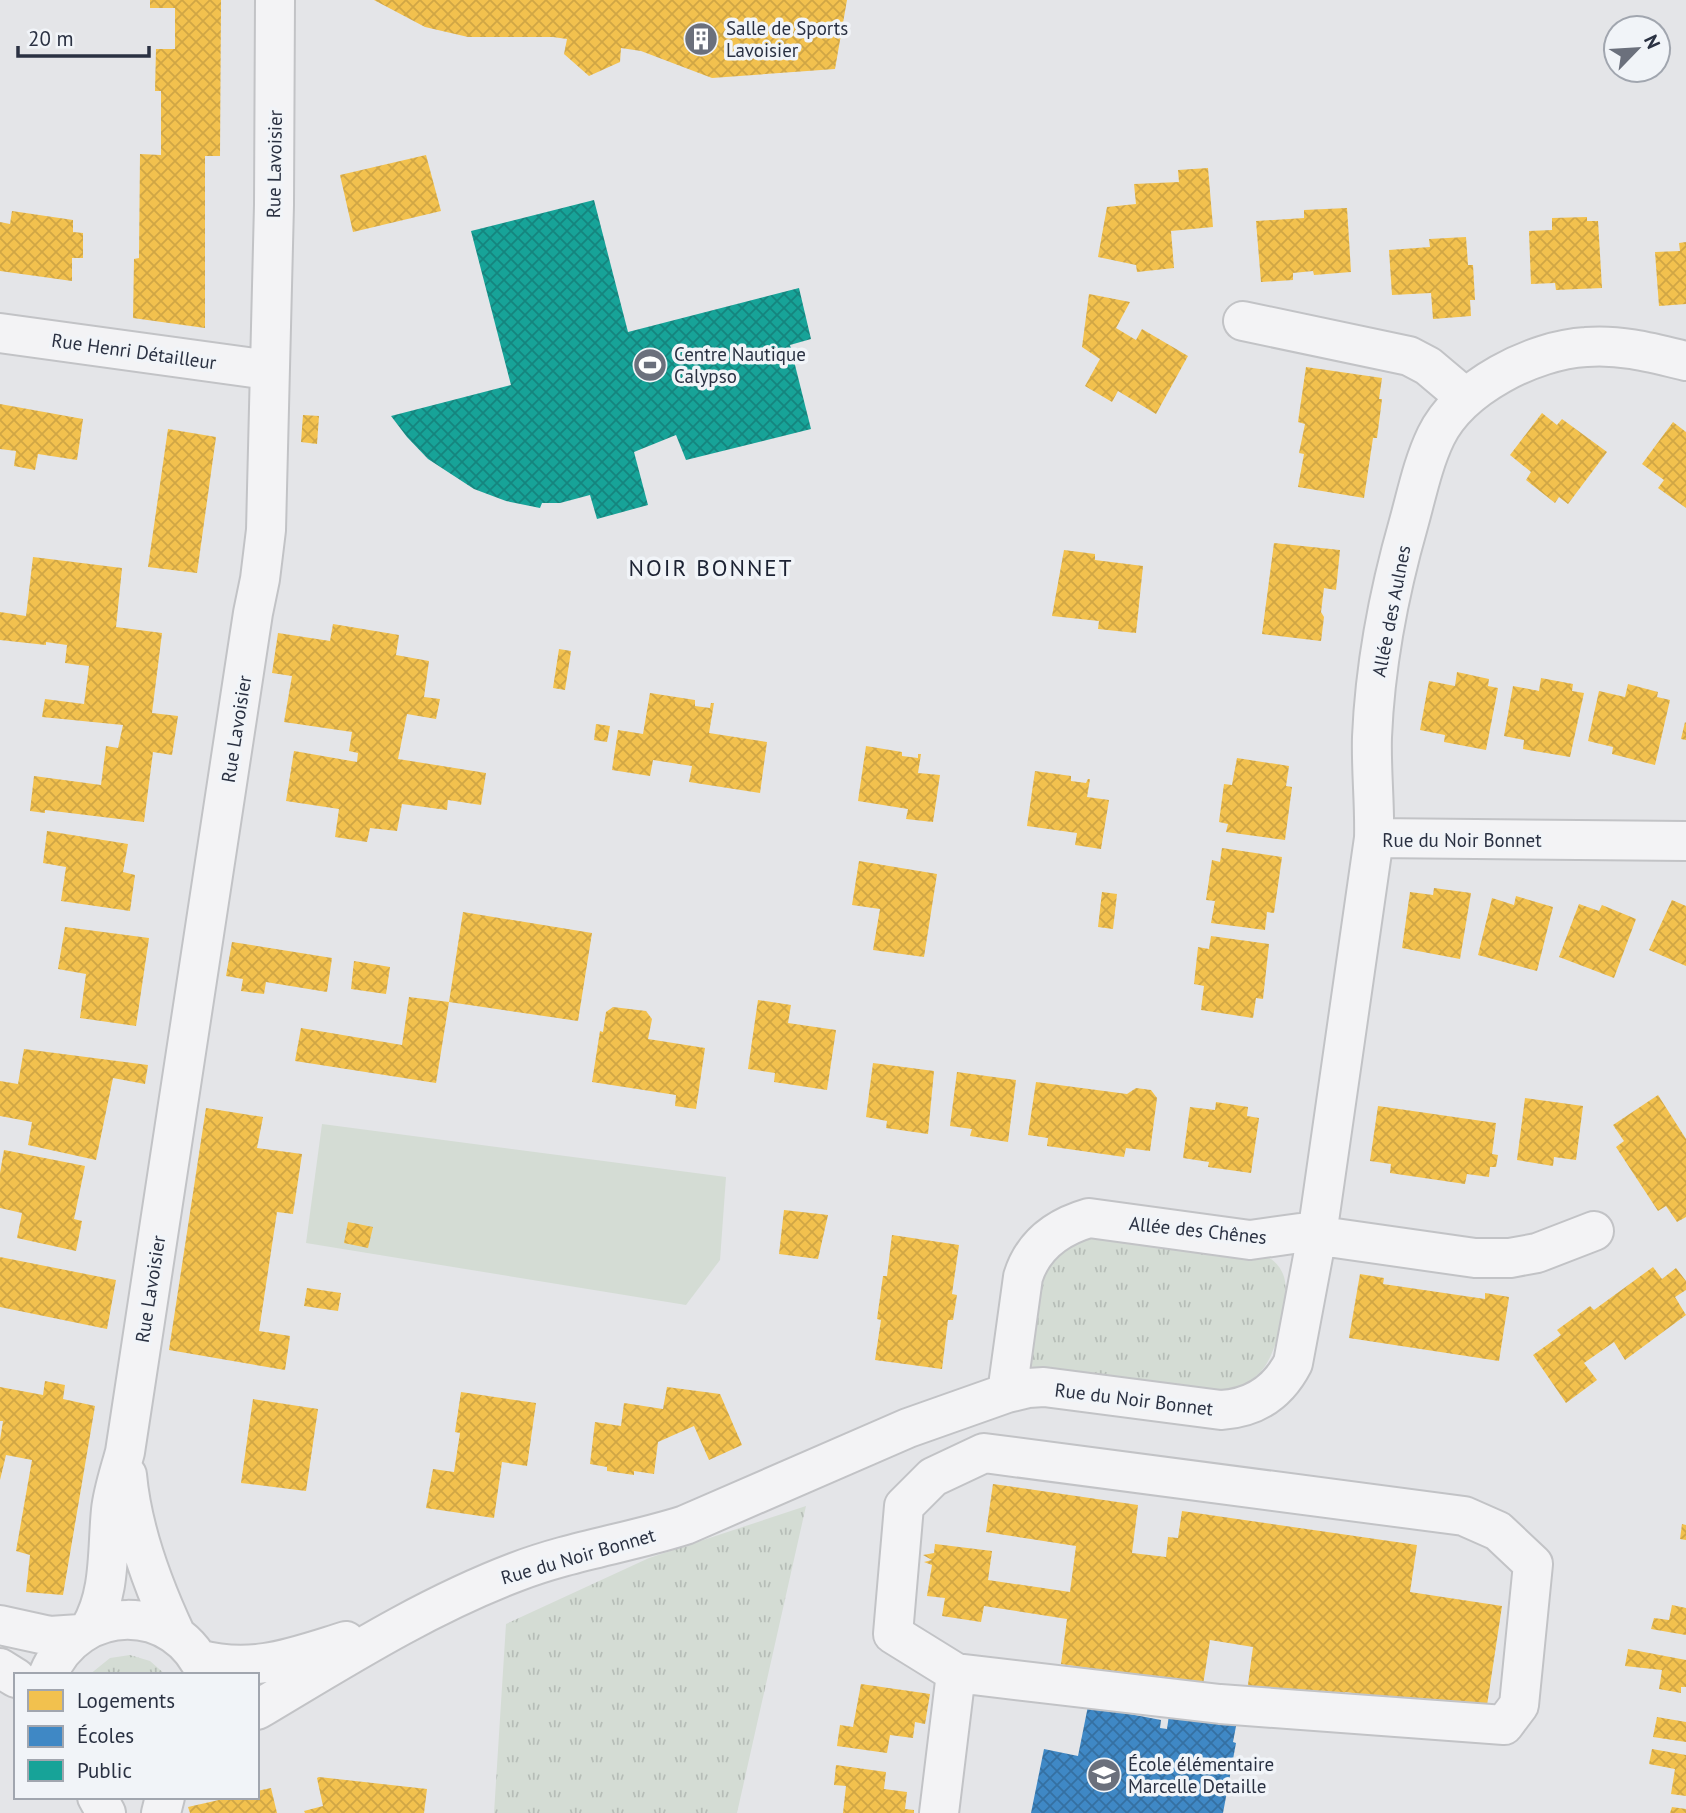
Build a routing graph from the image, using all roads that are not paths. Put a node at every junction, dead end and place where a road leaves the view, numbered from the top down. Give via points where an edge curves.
1 (275, 0) edge
2 (1243, 321) dead end
3 (0, 333) edge
4 (1686, 361) edge
5 (269, 370) junction
6 (1466, 398) junction
7 (1374, 838) junction
8 (1686, 841) edge
9 (1594, 1230) dead end
10 (1317, 1235) junction
11 (1007, 1393) junction
12 (125, 1452) junction
13 (408, 1621) junction
14 (0, 1625) edge
15 (85, 1631) junction
16 (193, 1656) edge
17 (49, 1673) edge
18 (956, 1673) junction
19 (259, 1709) edge
20 (939, 1813) edge

1 - 5 street, Rue Lavoisier
2 - 6 street via 1409,356
3 - 5 street, Rue Henri Détailleur
4 - 6 street, Allée des Aulnes via 1623,348 1585,346 1532,359
5 - 12 street, Rue Lavoisier via 266,530 260,579
6 - 7 street, Allée des Aulnes via 1443,426 1426,461 1395,573 1372,735
7 - 8 street, Rue du Noir Bonnet
7 - 10 street, Rue du Noir Bonnet
9 - 10 street, Allée des Chênes via 1510,1258 1475,1258
10 - 11 street, Rue du Noir Bonnet via 1293,1363 1273,1392 1257,1401 1240,1409 1221,1410 1044,1387
10 - 11 street, Allée des Chênes via 1250,1240 1089,1218 1069,1224 1052,1234 1027,1263
11 - 13 street, Rue du Noir Bonnet via 908,1428 685,1525 519,1570
12 - 15 street, Rue Lavoisier via 111,1508 104,1591 97,1616
12 - 16 street, Rue Lavoisier via 130,1498 153,1581
13 - 16 street, Rue du Noir Bonnet via 269,1662 234,1667
13 - 19 street, Rue du Noir Bonnet
14 - 15 street, Rue du Noir Bonnet via 50,1636
15 - 16 street, Rue du Noir Bonnet via 111,1621 156,1625
15 - 17 street via 62,1651
18 - 18 street via 893,1634 904,1506 933,1477 984,1452 1464,1516 1498,1531 1533,1564 1520,1705 1504,1724 1220,1704
18 - 20 street

